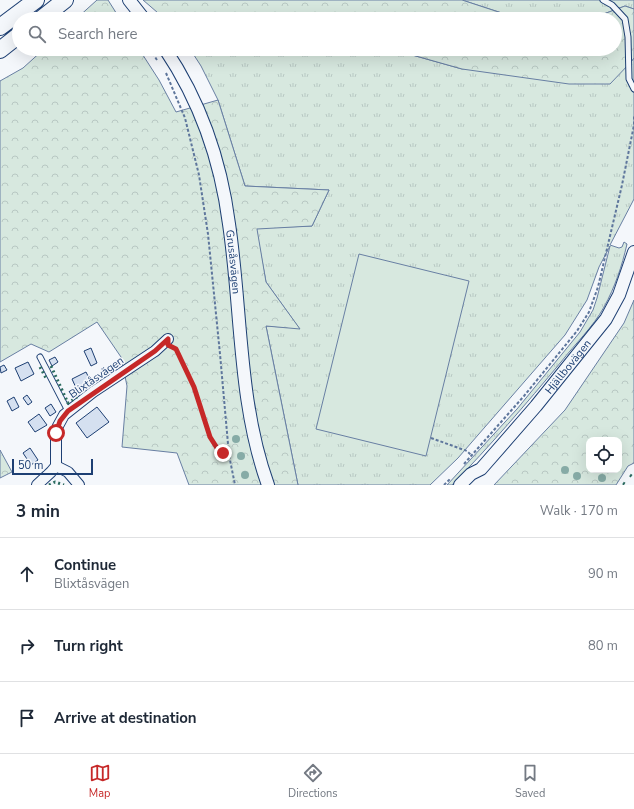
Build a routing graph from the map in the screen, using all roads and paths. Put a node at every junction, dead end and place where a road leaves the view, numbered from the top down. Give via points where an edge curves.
1 (36, 0) edge
2 (65, 0) edge
3 (129, 0) edge
4 (603, 0) edge
5 (21, 12) edge
6 (50, 12) edge
7 (138, 12) edge
8 (618, 12) edge
9 (622, 16) edge
10 (12, 19) edge
11 (0, 28) edge
12 (12, 41) edge
13 (0, 50) edge
14 (155, 56) edge
15 (169, 56) edge
16 (158, 61) dead end
17 (166, 73) dead end
18 (634, 88) edge
19 (634, 115) edge
20 (634, 252) edge
21 (168, 339) joint
22 (40, 357) dead end
23 (68, 411) junction
24 (430, 438) dead end
25 (229, 455) junction
26 (472, 456) junction
27 (463, 465) dead end
28 (56, 466) junction
29 (481, 469) junction
30 (457, 480) edge
31 (37, 485) edge
32 (79, 485) edge
33 (235, 485) edge
34 (268, 485) edge
35 (444, 485) edge
36 (471, 485) edge

1 - 5 highway
2 - 6 highway
3 - 7 street
4 - 8 lane
9 - 18 lane via 625,19 628,37 629,78
10 - 11 highway
12 - 13 highway
14 - 16 path
15 - 34 street, Grusåsvägen via 194,103 220,173 229,224 247,393 258,451
17 - 25 path via 185,118 199,175 211,264
19 - 26 path via 622,185 598,287 589,312 577,331
20 - 29 street, Hjällbovägen via 619,295 606,319
21 - 23 street, Blixtåsvägen via 155,351
21 - 25 path via 168,345 176,349 194,387 210,437 217,448
22 - 23 lane
23 - 28 street, Blixtåsvägen via 58,426
24 - 26 path via 467,451
25 - 33 path
26 - 27 path
28 - 31 street
28 - 32 street via 68,472
29 - 30 street, Hjällbovägen
29 - 36 street, Hjällbovägen
30 - 35 path

